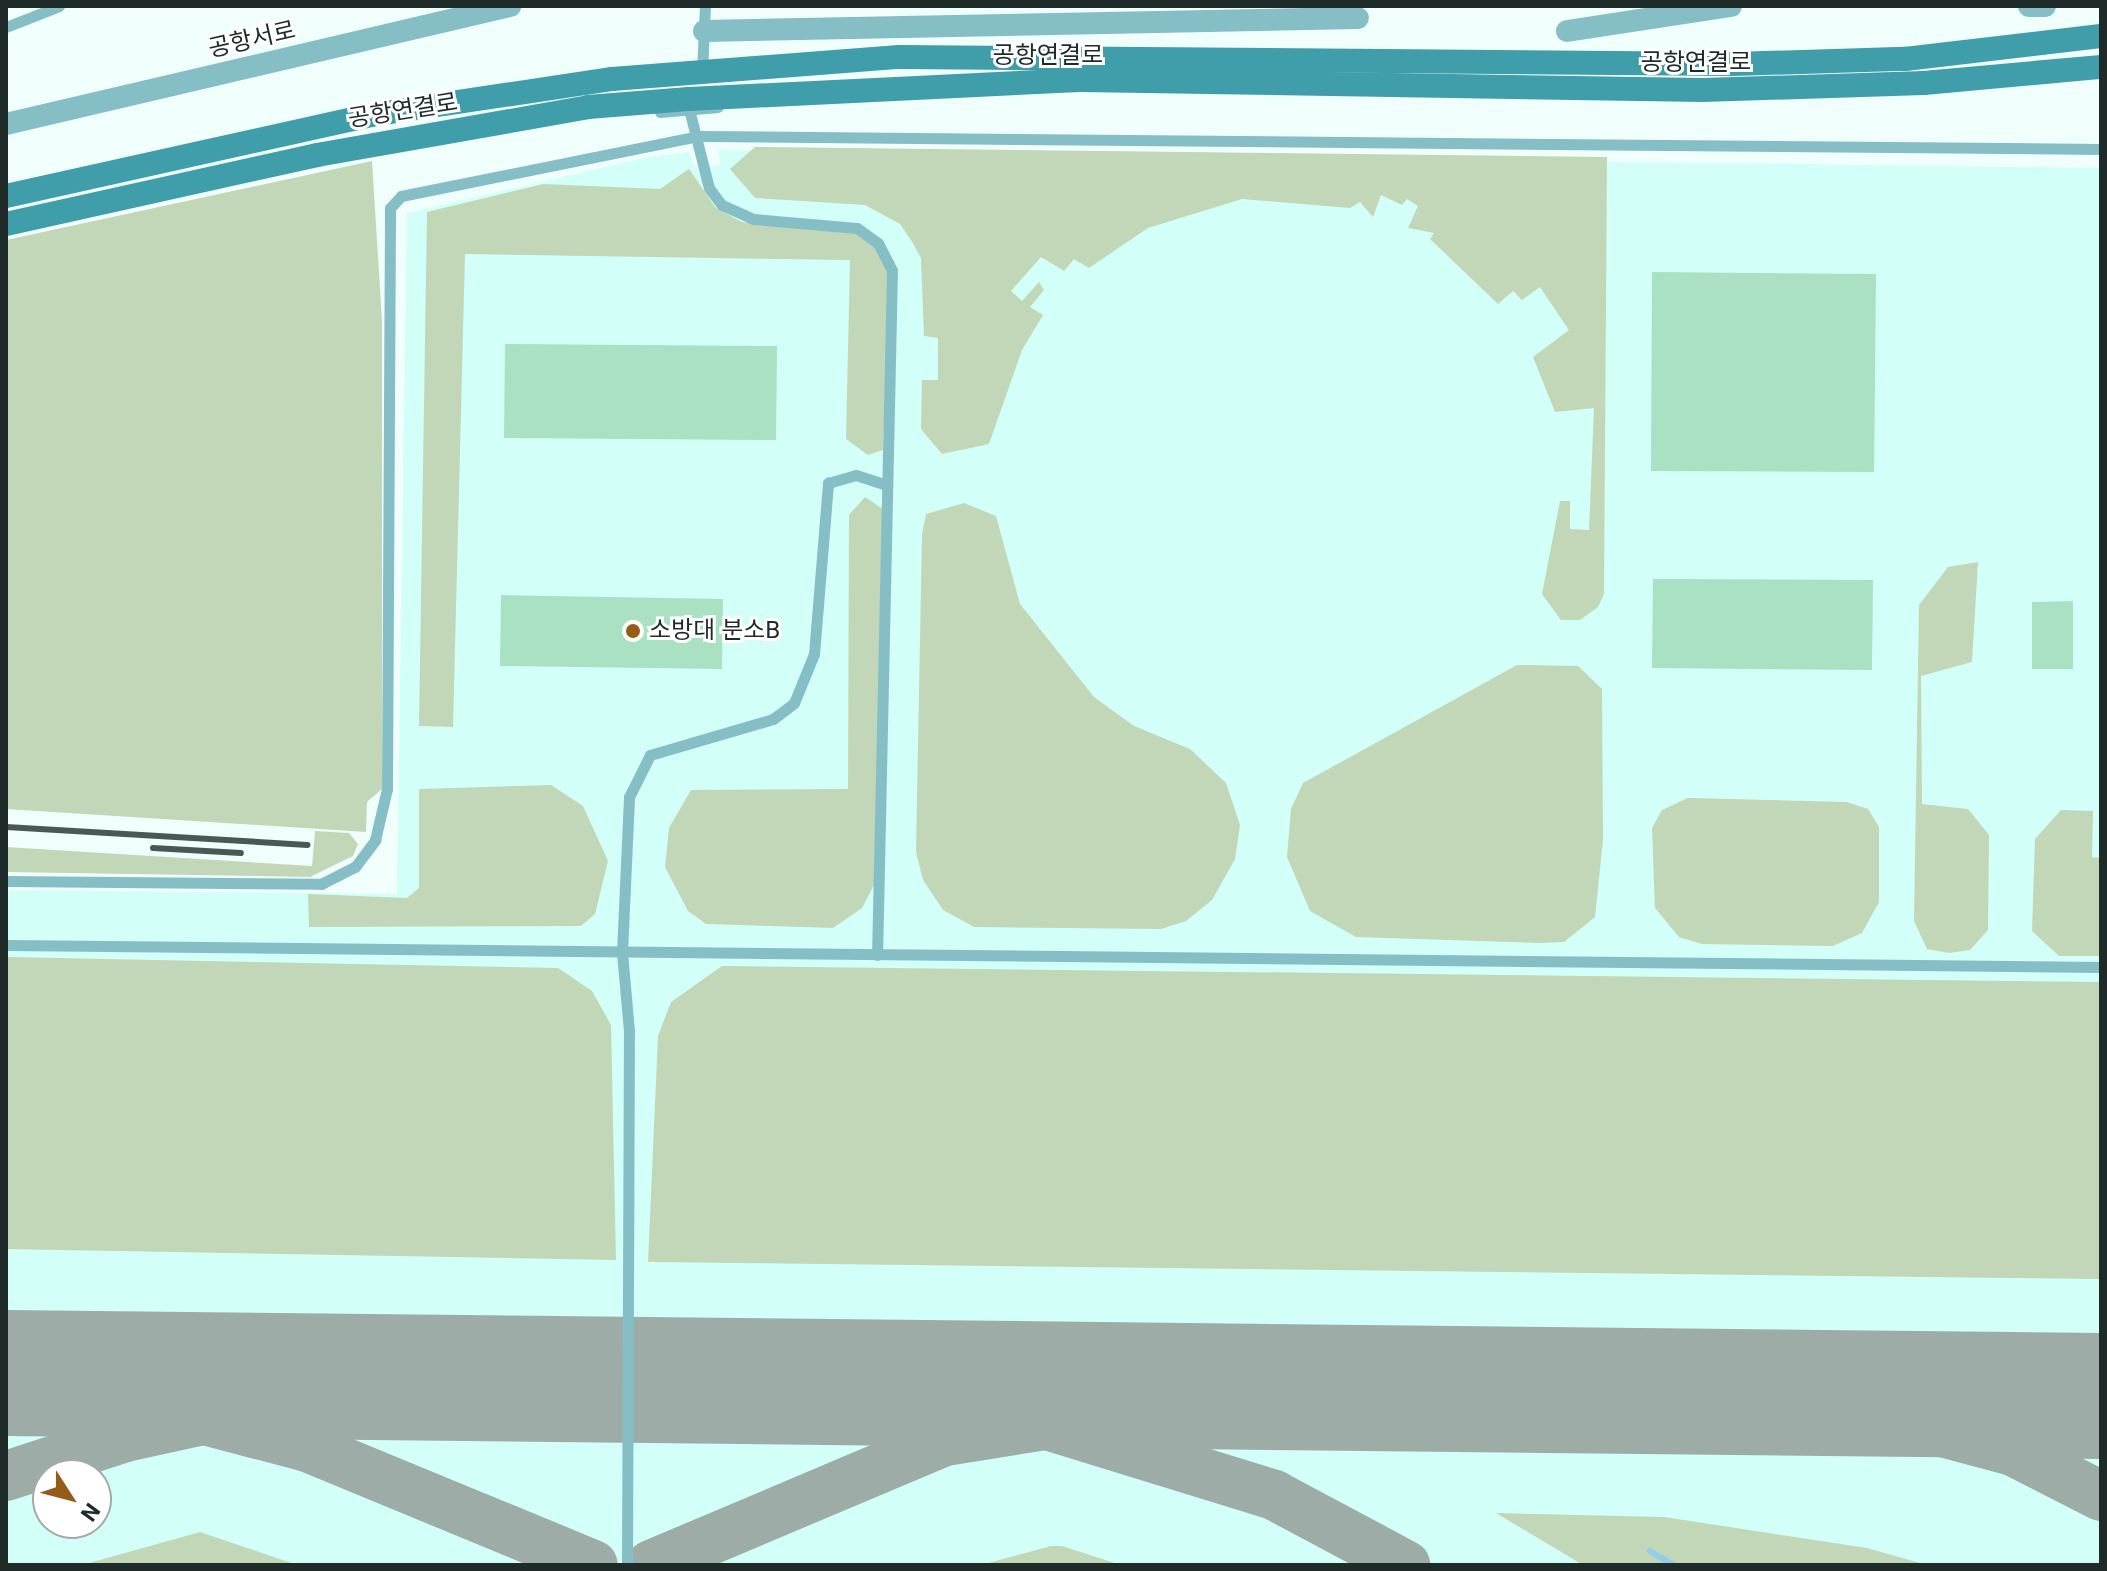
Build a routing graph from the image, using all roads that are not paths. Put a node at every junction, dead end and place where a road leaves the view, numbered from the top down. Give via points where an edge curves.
1 (59, 6) edge
2 (510, 6) edge
3 (705, 6) edge
4 (1731, 6) edge
5 (2029, 6) edge
6 (2045, 6) edge
7 (1358, 18) dead end
8 (6, 27) edge
9 (704, 31) junction
10 (1567, 31) dead end
11 (2101, 36) edge
12 (2101, 67) edge
13 (702, 72) junction
14 (767, 96) junction
15 (588, 107) junction
16 (690, 113) junction
17 (6, 124) edge
18 (698, 136) junction
19 (2101, 149) edge
20 (6, 196) edge
21 (6, 224) edge
22 (887, 485) junction
23 (6, 881) edge
24 (6, 945) edge
25 (622, 952) junction
26 (877, 955) junction
27 (2101, 967) edge
28 (627, 1565) edge

1 - 8 lane
2 - 17 street, 공항서로
3 - 9 lane
4 - 10 street
5 - 6 street
7 - 9 street
9 - 13 lane
11 - 13 street, 공항연결로 via 1905,59 1732,64 1031,55
12 - 14 street, 공항연결로 via 1924,83 1703,90 1080,80
13 - 20 street, 공항연결로 via 371,115
14 - 15 street, 공항연결로
14 - 16 lane
15 - 16 lane
15 - 21 street, 공항연결로 via 317,155
16 - 18 lane
18 - 19 lane
18 - 22 lane via 709,188 737,213 841,222 878,243 892,270
18 - 23 lane via 393,201 387,789 375,840 355,867 321,884
22 - 25 lane via 856,475 828,483 814,654 794,703 773,719 660,751 637,772
22 - 26 lane
24 - 25 lane
25 - 26 lane
25 - 28 lane via 629,1047
26 - 27 lane

